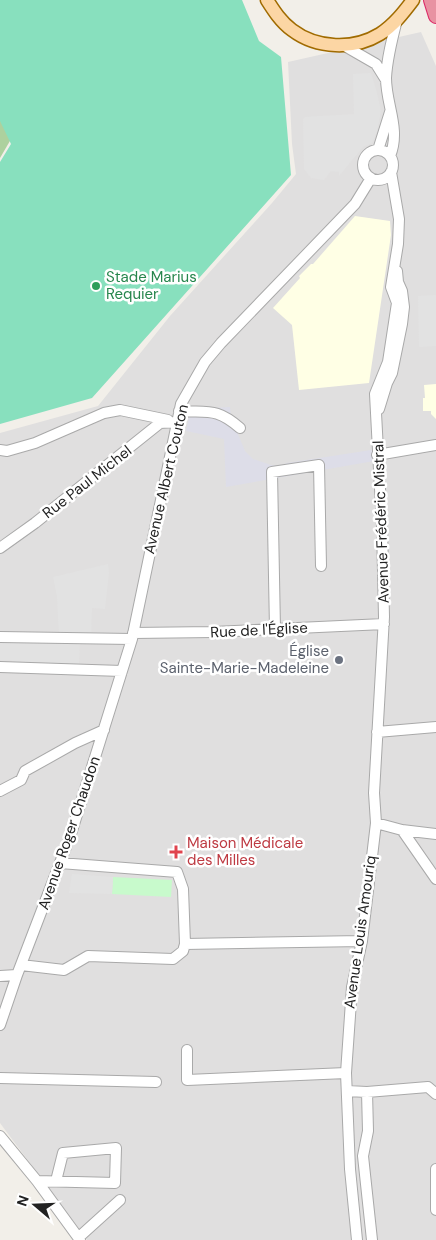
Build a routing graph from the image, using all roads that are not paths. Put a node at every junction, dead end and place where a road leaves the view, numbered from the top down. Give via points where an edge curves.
1 (267, 0) edge
2 (412, 0) edge
3 (397, 20) junction
4 (343, 45) junction
5 (386, 80) junction
6 (391, 109) junction
7 (378, 150) junction
8 (390, 156) junction
9 (392, 172) junction
10 (375, 179) junction
11 (396, 198) junction
12 (179, 411) junction
13 (176, 422) junction
14 (240, 428) dead end
15 (436, 445) edge
16 (0, 450) edge
17 (377, 455) junction
18 (0, 548) edge
19 (321, 566) dead end
20 (384, 624) junction
21 (276, 629) junction
22 (133, 636) junction
23 (0, 637) edge
24 (0, 667) edge
25 (122, 671) junction
26 (436, 727) edge
27 (104, 730) junction
28 (377, 732) junction
29 (0, 791) edge
30 (376, 823) junction
31 (402, 830) junction
32 (436, 834) edge
33 (60, 863) junction
34 (436, 879) edge
35 (362, 941) junction
36 (185, 944) junction
37 (21, 965) junction
38 (17, 975) junction
39 (0, 976) edge
40 (0, 1025) edge
41 (187, 1050) dead end
42 (346, 1073) junction
43 (0, 1078) edge
44 (156, 1082) dead end
45 (347, 1091) junction
46 (367, 1092) junction
47 (436, 1094) edge
48 (1, 1139) edge
49 (436, 1169) edge
50 (37, 1181) junction
51 (56, 1181) junction
52 (120, 1200) dead end
53 (436, 1210) edge
54 (79, 1239) edge
55 (357, 1240) edge
56 (372, 1240) edge

1 - 4 main road via 282,21 305,38
2 - 3 main road
3 - 4 main road via 368,40
3 - 5 street via 388,55
4 - 5 street via 376,64
5 - 6 street
6 - 7 street
6 - 8 street via 395,143
7 - 8 street
7 - 10 street via 369,153 364,160 365,172
8 - 9 street
9 - 10 street via 384,179
9 - 11 street, Avenue Frédéric Mistral
10 - 11 street via 386,184
10 - 12 street, Avenue Albert Couton via 205,362
11 - 17 street, Avenue Frédéric Mistral via 399,219 396,259 404,307 392,373 380,401
12 - 13 street, Avenue Albert Couton
12 - 14 street via 215,413
13 - 16 street via 120,410 104,413 36,442
13 - 18 street, Rue Paul Michel via 160,423
13 - 22 street, Avenue Albert Couton
15 - 17 street
17 - 20 street, Avenue Frédéric Mistral
19 - 21 street via 319,465 272,472
20 - 21 street, Rue de l'Église
20 - 28 street, Avenue Louis Amouriq
21 - 22 street, Rue de l'Église
22 - 23 street, Rue de l'Église
22 - 25 street, Avenue Roger Chaudon
24 - 25 street
25 - 27 street, Avenue Roger Chaudon
26 - 28 street
27 - 29 street via 25,771 22,780
27 - 33 street, Avenue Roger Chaudon
28 - 30 street, Avenue Louis Amouriq
30 - 31 street
30 - 35 street, Avenue Louis Amouriq
31 - 32 street
31 - 34 street
33 - 36 street via 177,872 183,889
33 - 37 street, Avenue Roger Chaudon
35 - 36 street
35 - 42 street, Avenue Louis Amouriq via 352,987
36 - 37 street via 183,951 173,959 88,956 64,970
37 - 38 street, Avenue Roger Chaudon
38 - 39 street
38 - 40 street, Avenue Roger Chaudon
41 - 42 street via 187,1080
42 - 45 street, Avenue Louis Amouriq
43 - 44 street
45 - 46 street
45 - 55 street, Avenue Louis Amouriq
46 - 47 street via 428,1087
46 - 56 street via 368,1130 363,1156
48 - 50 street
49 - 53 street
50 - 51 street
50 - 54 street
51 - 51 street via 115,1183 116,1148 63,1153
52 - 54 street

